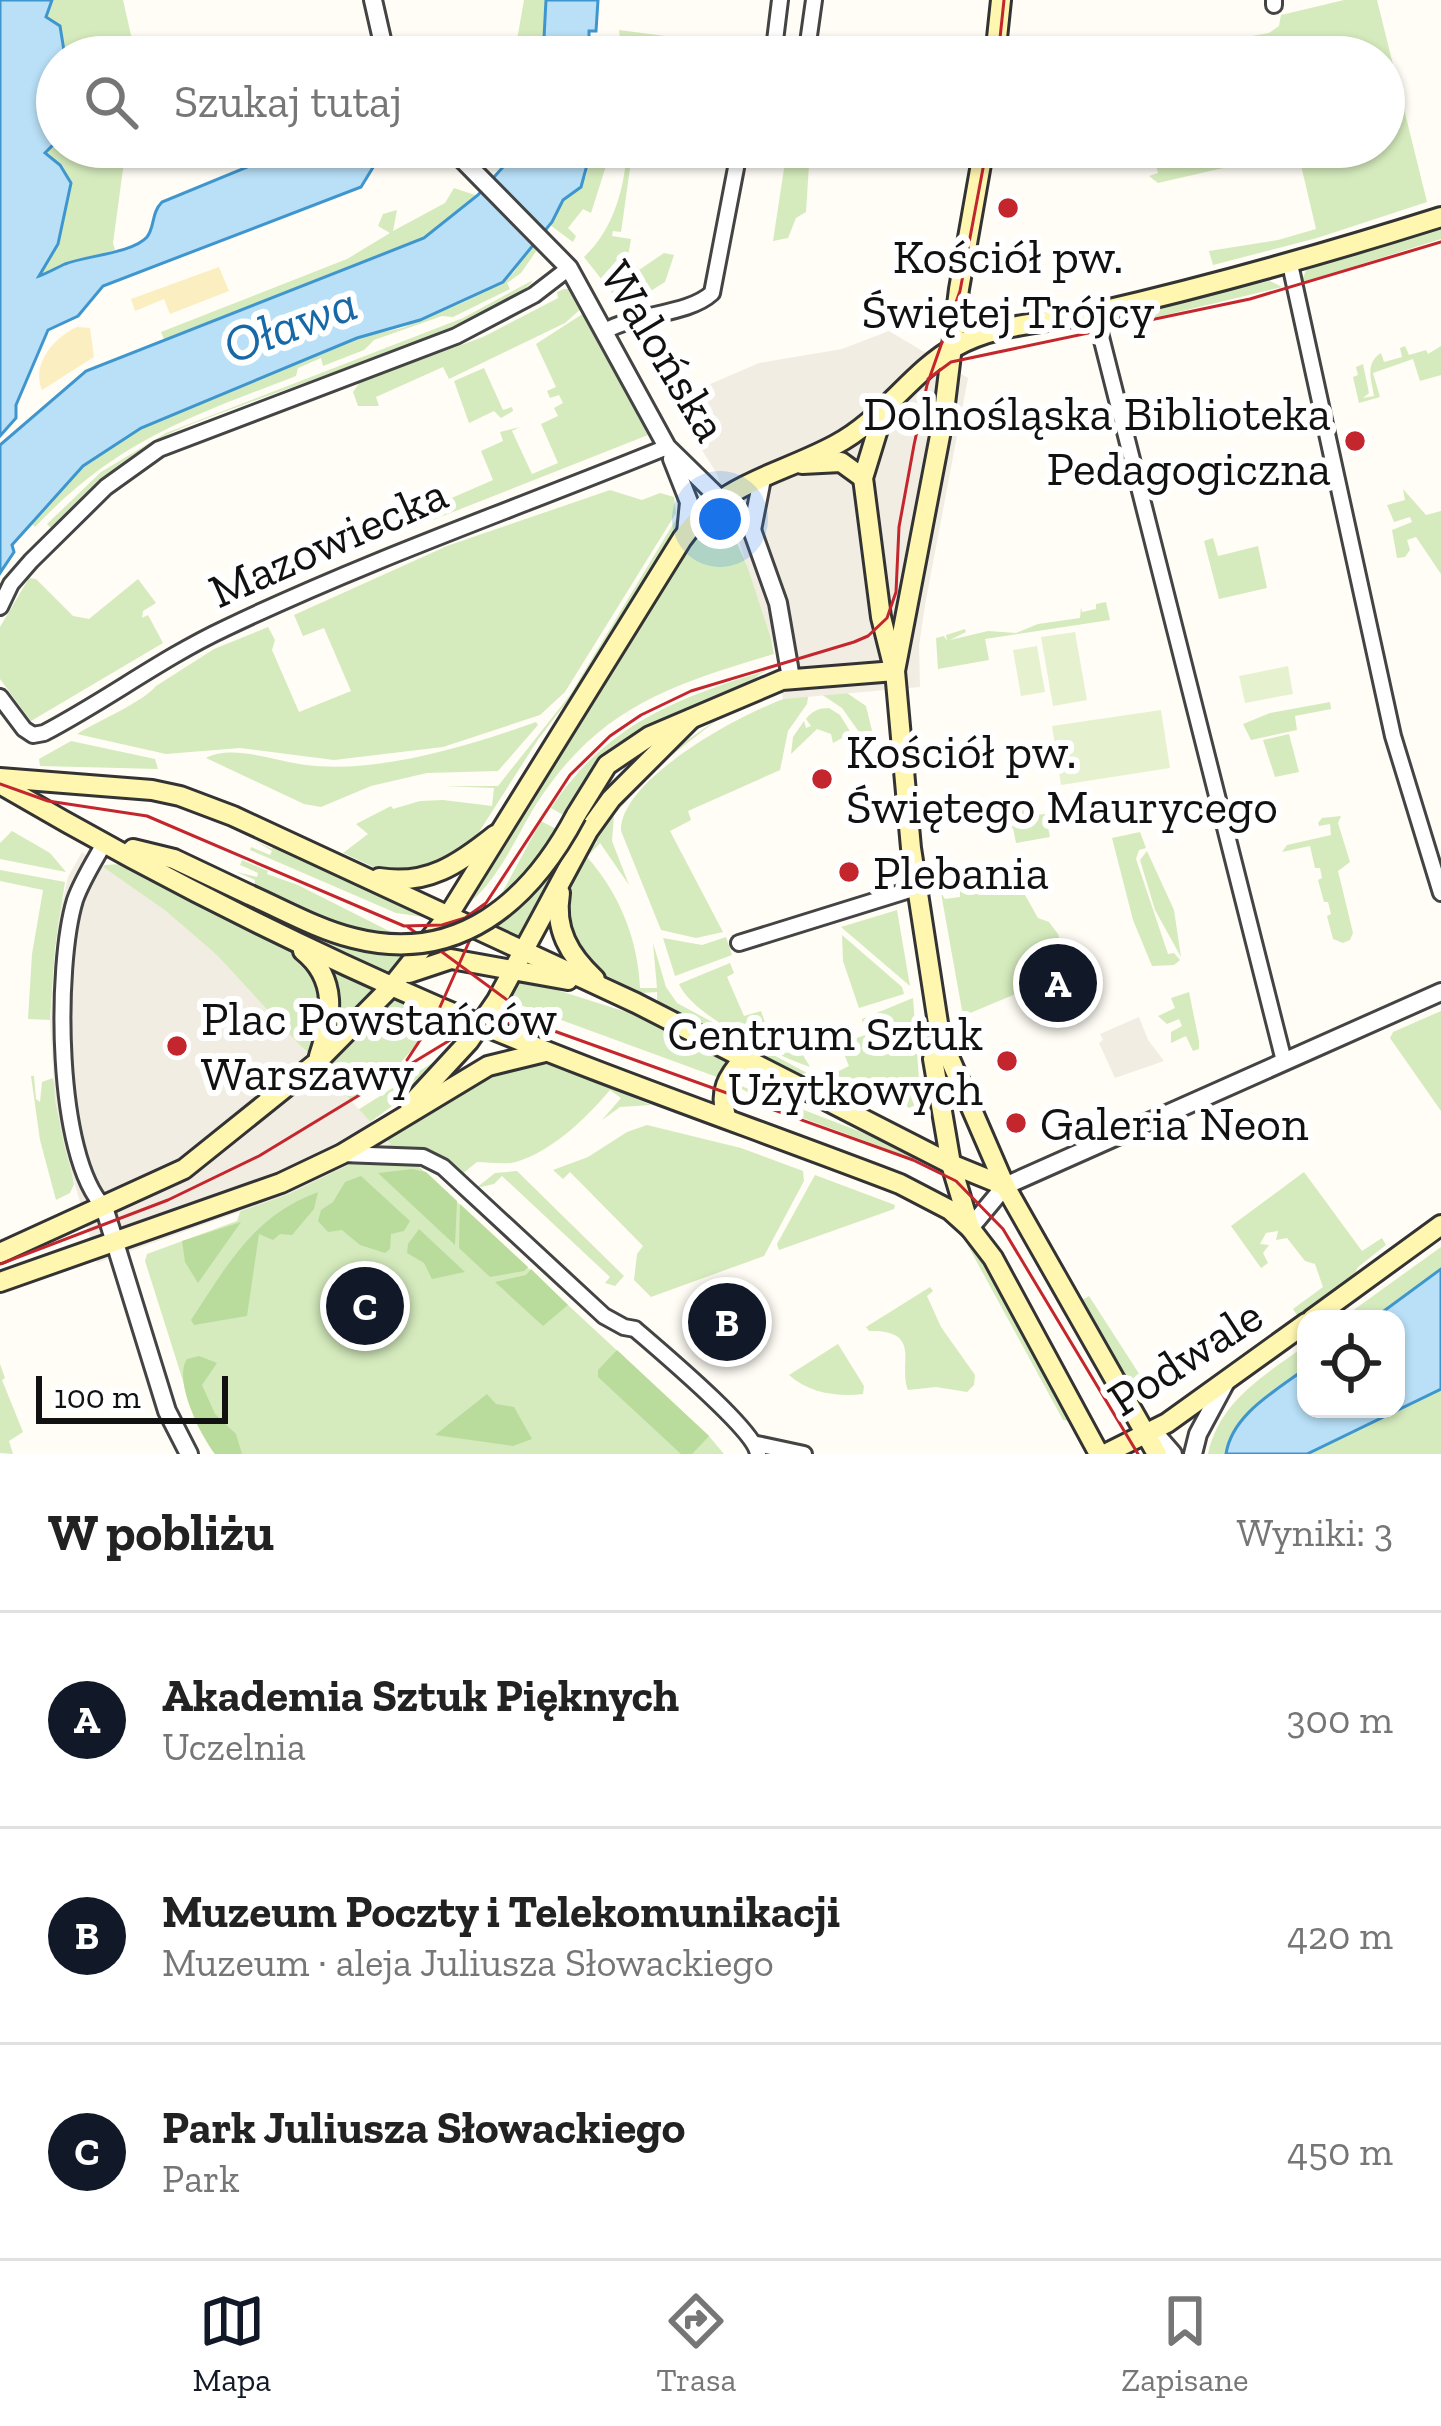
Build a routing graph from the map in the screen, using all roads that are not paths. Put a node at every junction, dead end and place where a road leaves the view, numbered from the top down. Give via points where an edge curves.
1 (374, 0) edge
2 (780, 0) edge
3 (814, 0) edge
4 (1001, 0) edge
5 (382, 36) edge
6 (775, 36) edge
7 (809, 36) edge
8 (997, 36) edge
9 (472, 168) edge
10 (736, 168) edge
11 (980, 168) edge
12 (1441, 217) edge
13 (1290, 264) junction
14 (569, 268) junction
15 (1095, 313) junction
16 (605, 331) junction
17 (954, 347) junction
18 (884, 412) junction
19 (667, 447) junction
20 (794, 464) junction
21 (863, 478) junction
22 (761, 479) junction
23 (720, 497) junction
24 (752, 530) junction
25 (686, 533) junction
26 (0, 608) edge
27 (895, 671) junction
28 (791, 678) junction
29 (0, 697) edge
30 (691, 719) junction
31 (0, 781) edge
32 (503, 829) junction
33 (105, 842) junction
34 (360, 873) junction
35 (563, 875) junction
36 (916, 887) junction
37 (1441, 893) edge
38 (448, 916) junction
39 (285, 936) junction
40 (739, 943) dead end
41 (519, 959) junction
42 (396, 982) junction
43 (608, 990) junction
44 (1441, 992) edge
45 (480, 1024) junction
46 (940, 1036) junction
47 (550, 1052) junction
48 (745, 1057) junction
49 (1284, 1061) junction
50 (316, 1063) junction
51 (400, 1116) junction
52 (726, 1118) junction
53 (342, 1154) junction
54 (951, 1164) junction
55 (1005, 1186) junction
56 (104, 1207) junction
57 (1441, 1225) edge
58 (970, 1228) junction
59 (114, 1243) junction
60 (0, 1252) edge
61 (0, 1282) edge
62 (1324, 1310) edge
63 (1297, 1330) edge
64 (1227, 1380) junction
65 (1148, 1434) junction
66 (757, 1449) edge
67 (189, 1454) edge
68 (804, 1454) edge
69 (1102, 1454) edge
70 (1157, 1454) edge
71 (1173, 1454) edge
72 (1193, 1454) edge

1 - 5 street
2 - 6 street
3 - 7 street
4 - 8 main road
9 - 14 street, Walońska
10 - 16 street via 712,293
11 - 17 main road
12 - 13 main road
13 - 15 main road
13 - 37 street via 1393,736
14 - 16 street, Walońska
14 - 26 street via 456,336 159,449 106,487 31,561
15 - 17 main road
15 - 49 street
16 - 19 street, Walońska
17 - 18 main road
17 - 27 main road
18 - 20 main road
18 - 21 main road
19 - 23 street, Walońska
19 - 25 street via 688,495
19 - 29 street, Mazowiecka via 227,627 51,730 33,735
20 - 21 main road via 841,462
20 - 22 main road
21 - 27 main road
22 - 23 main road
22 - 24 street
23 - 24 street, Walońska
23 - 25 main road
24 - 28 street via 778,603
25 - 32 main road
27 - 28 main road
27 - 36 main road
28 - 30 main road
30 - 33 main road, bridge via 619,754 520,896 437,939 353,938 174,860
30 - 35 main road via 611,799
31 - 33 main road
31 - 34 main road via 180,796
32 - 34 main road via 440,873 405,881
32 - 38 main road
33 - 39 main road
33 - 56 street via 75,900 64,966 72,1130 89,1192
34 - 38 main road
35 - 41 main road
35 - 43 main road via 562,936
36 - 40 street
36 - 46 main road
38 - 41 main road
38 - 42 main road
39 - 42 main road
39 - 50 main road via 326,979 329,1022
41 - 42 main road via 451,959
41 - 43 main road
41 - 45 main road
42 - 45 main road
42 - 50 main road
43 - 48 main road
44 - 49 street
45 - 47 main road
45 - 51 main road
46 - 54 main road via 933,1059
46 - 55 main road
47 - 51 main road via 497,1062
47 - 52 main road
48 - 52 main road via 725,1085
48 - 54 main road
49 - 55 street
50 - 56 main road via 184,1169
51 - 53 main road
52 - 58 main road via 899,1184
53 - 59 main road
53 - 66 street via 434,1161 604,1316 635,1329
54 - 55 main road
54 - 58 main road
55 - 58 street
55 - 65 main road
56 - 59 street
56 - 60 main road
57 - 62 main road, Podwale
58 - 69 main road
59 - 61 main road
59 - 67 street via 169,1417
63 - 64 main road, Podwale
64 - 65 main road, Podwale
64 - 72 street
65 - 69 main road, Podwale
65 - 70 main road
65 - 71 street
66 - 68 street

